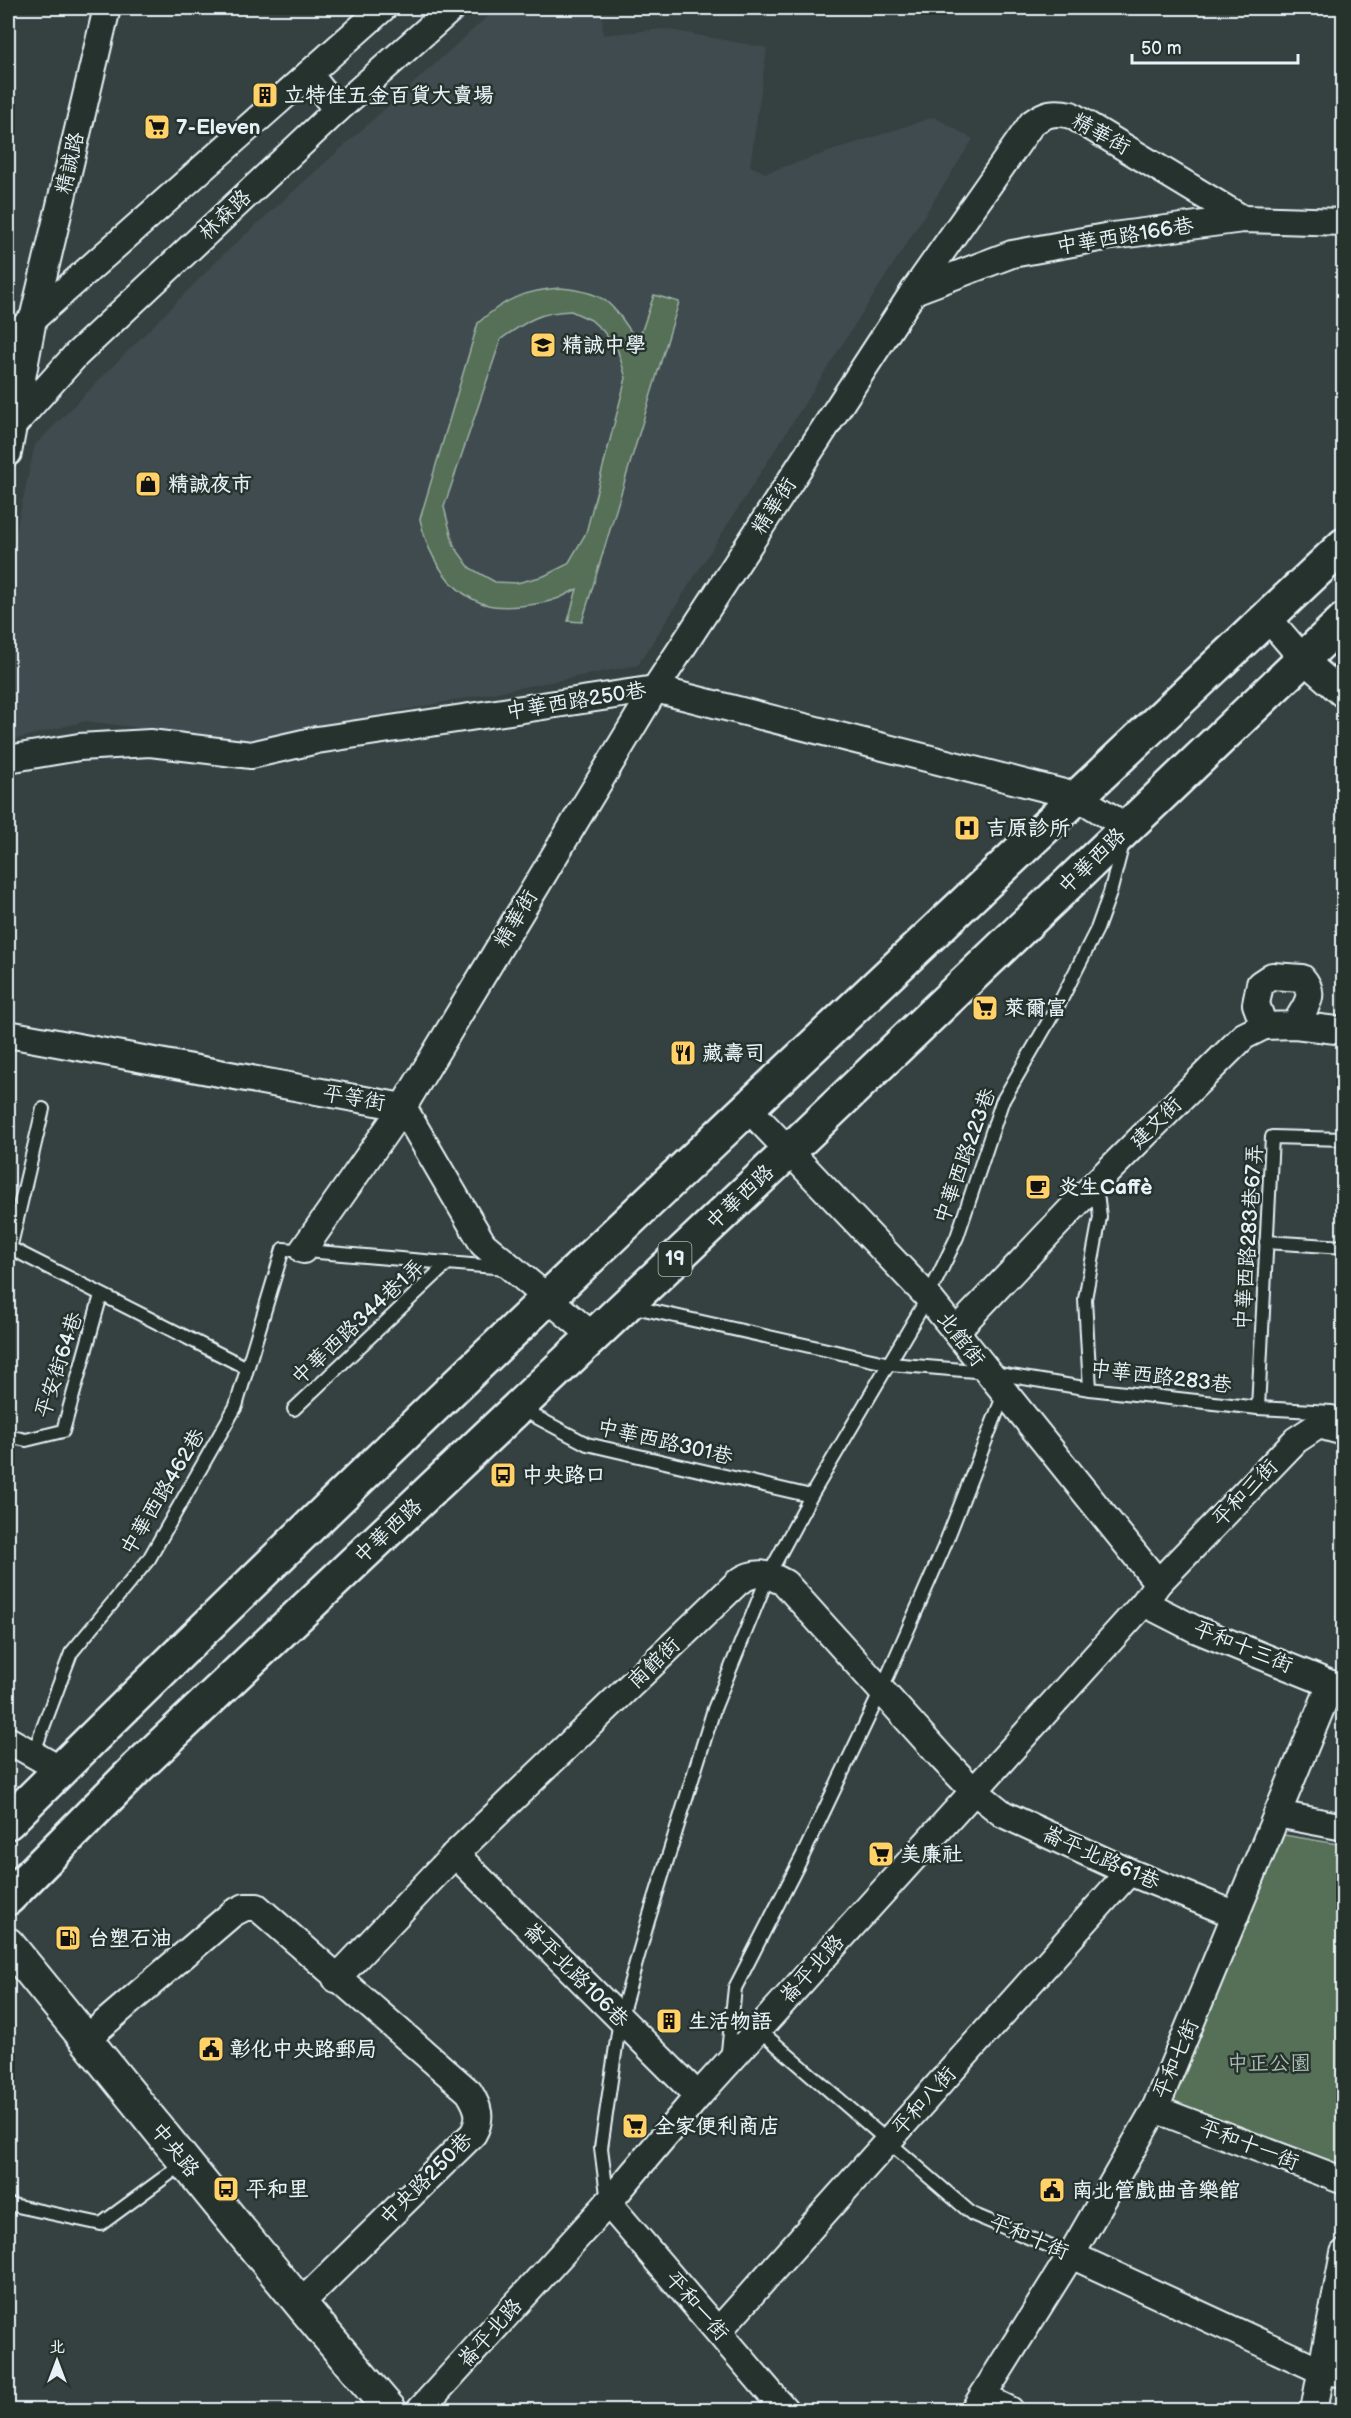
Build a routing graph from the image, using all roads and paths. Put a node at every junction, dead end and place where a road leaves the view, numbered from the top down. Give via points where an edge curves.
1 (107, 8) edge
2 (383, 8) edge
3 (444, 10) edge
4 (309, 74) junction
5 (337, 110) junction
6 (1243, 219) junction
7 (1344, 222) edge
8 (914, 291) junction
9 (33, 319) junction
10 (8, 340) edge
11 (10, 429) edge
12 (8, 453) edge
13 (1344, 545) edge
14 (1267, 617) junction
15 (1340, 627) edge
16 (1303, 659) junction
17 (655, 689) junction
18 (1344, 695) edge
19 (8, 759) edge
20 (1076, 796) junction
21 (1127, 827) junction
22 (1294, 1025) junction
23 (1264, 1026) junction
24 (1344, 1031) edge
25 (8, 1034) edge
26 (403, 1107) junction
27 (748, 1108) junction
28 (43, 1109) dead end
29 (1344, 1139) edge
30 (789, 1151) junction
31 (1096, 1183) junction
32 (1266, 1242) junction
33 (1344, 1247) edge
34 (9, 1248) edge
35 (303, 1251) junction
36 (448, 1263) junction
37 (512, 1269) junction
38 (101, 1295) junction
39 (928, 1297) junction
40 (548, 1299) junction
41 (626, 1305) junction
42 (956, 1331) junction
43 (593, 1336) junction
44 (890, 1364) junction
45 (247, 1368) junction
46 (987, 1372) junction
47 (1090, 1389) junction
48 (1004, 1394) junction
49 (518, 1408) junction
50 (1258, 1408) junction
51 (294, 1409) dead end
52 (1326, 1420) edge
53 (8, 1436) edge
54 (811, 1496) junction
55 (769, 1574) junction
56 (1151, 1593) junction
57 (1337, 1685) edge
58 (881, 1690) junction
59 (8, 1740) edge
60 (47, 1762) junction
61 (973, 1790) junction
62 (1277, 1814) junction
63 (8, 1822) edge
64 (1344, 1827) edge
65 (455, 1854) junction
66 (1129, 1872) junction
67 (8, 1898) edge
68 (1236, 1915) junction
69 (8, 1944) edge
70 (336, 1978) junction
71 (620, 2019) junction
72 (758, 2029) junction
73 (86, 2039) junction
74 (726, 2064) junction
75 (698, 2096) junction
76 (1155, 2109) junction
77 (887, 2142) junction
78 (185, 2162) junction
79 (1344, 2181) edge
80 (609, 2203) junction
81 (8, 2204) edge
82 (1344, 2253) edge
83 (1071, 2255) junction
84 (299, 2305) junction
85 (719, 2330) junction
86 (1332, 2372) edge
87 (978, 2404) edge
88 (390, 2410) edge
89 (420, 2410) edge
90 (785, 2410) edge
91 (1010, 2410) edge
92 (1314, 2410) edge

1 - 9 street, 精誠路
2 - 4 street
3 - 5 street, 林森路
4 - 5 street
4 - 9 street
5 - 11 street, 林森路 via 76,355
6 - 7 street, 中華西路166巷
6 - 8 street, 中華西路166巷 via 1012,254
6 - 8 street, 精華街 via 1081,120 1057,112 1044,114 1024,132
8 - 17 street, 精華街
9 - 10 street
9 - 11 street, 精誠路
11 - 12 street, 精誠路
13 - 14 main road
14 - 16 street
14 - 20 main road
15 - 16 main road, 中華西路 / 19
16 - 18 street
16 - 21 main road, 中華西路 / 19
17 - 19 street, 中華西路250巷 via 317,740 251,755 150,743 79,747
17 - 20 street, 中華西路250巷
17 - 26 street, 精華街
20 - 21 street, 中華西路250巷
20 - 27 main road
21 - 30 main road, 中華西路 / 19
21 - 39 lane, 中華西路223巷 via 1096,929 1061,1000 1002,1102 957,1237
22 - 23 street, 建文街
22 - 23 street via 1310,997 1309,986 1302,978 1272,976 1260,984 1256,1004
22 - 24 street, 建文街
23 - 31 street, 建文街 via 1244,1036
25 - 26 street, 平等街
26 - 35 street, 精華街
26 - 37 street, 平等街 via 483,1244
27 - 30 street, 北館街
27 - 40 main road
28 - 34 lane
29 - 32 lane, 中華西路283巷67弄 via 1272,1137
30 - 39 street, 北館街
30 - 41 main road, 中華西路 / 19
31 - 42 street, 建文街
31 - 47 lane via 1100,1217 1085,1299
32 - 33 lane
32 - 50 lane, 中華西路283巷67弄
34 - 38 lane
35 - 36 lane
35 - 45 lane, 中華西路462巷 via 283,1249
36 - 37 lane
36 - 51 lane, 中華西路344巷1弄
37 - 40 street, 平等街
38 - 45 lane
38 - 53 lane, 平安街64巷 via 63,1431 26,1440
39 - 42 street, 北館街
39 - 44 lane, 中華西路223巷
40 - 43 street, 平等街
40 - 60 main road
41 - 43 main road, 中華西路 / 19
41 - 44 lane
42 - 46 street, 北館街
43 - 49 main road, 中華西路 / 19
44 - 46 lane, 中華西路283巷
44 - 54 lane, 中華西路223巷
45 - 60 lane, 中華西路462巷 via 236,1406 149,1559 71,1653
46 - 47 lane, 中華西路283巷
46 - 48 street, 北館街
47 - 50 lane, 中華西路283巷
48 - 56 street, 北館街
48 - 58 lane via 944,1547
49 - 54 lane, 中華西路301巷 via 587,1444
49 - 67 main road, 中華西路 / 19 via 137,1768
50 - 52 lane, 中華西路283巷
52 - 56 street, 平和三街 via 1296,1440
54 - 55 lane, 中華西路223巷
55 - 58 street via 785,1582
55 - 65 street, 南館街 via 749,1575 738,1582
55 - 71 lane, 中華西路223巷 via 714,1709
56 - 57 street, 平和十三街 via 1195,1629
56 - 61 street, 崙平北路
57 - 62 street, 平和七街
58 - 61 street
58 - 74 lane via 735,1988
59 - 60 street
60 - 63 main road
61 - 66 street, 崙平北路61巷 via 1003,1814
61 - 72 street, 崙平北路
62 - 64 street
62 - 68 street, 平和七街
65 - 70 street, 南館街
65 - 71 street, 崙平北路106巷
66 - 68 street, 崙平北路61巷
66 - 77 street, 平和八街
68 - 76 street, 平和七街
69 - 73 street, 中央路
70 - 73 street via 267,1914 257,1907 245,1906
70 - 84 street, 中央路250巷 via 469,2092 478,2106 479,2122 473,2134
71 - 75 street, 崙平北路106巷
71 - 80 lane, 中華西路223巷 via 601,2148
72 - 74 street, 崙平北路
72 - 77 lane, 平和十街
73 - 78 street, 中央路
74 - 75 street, 崙平北路
75 - 80 street, 崙平北路
76 - 79 street, 平和十一街
76 - 83 street, 平和七街
77 - 83 lane, 平和十街 via 972,2214
77 - 85 street, 平和八街
78 - 81 lane via 100,2224
78 - 84 street, 中央路
80 - 85 street, 平和一街
80 - 89 street, 崙平北路
82 - 86 street
83 - 86 street, 平和十街
83 - 87 street, 平和七街
84 - 88 street, 中央路
85 - 90 street, 平和一街
86 - 92 street
87 - 91 street

